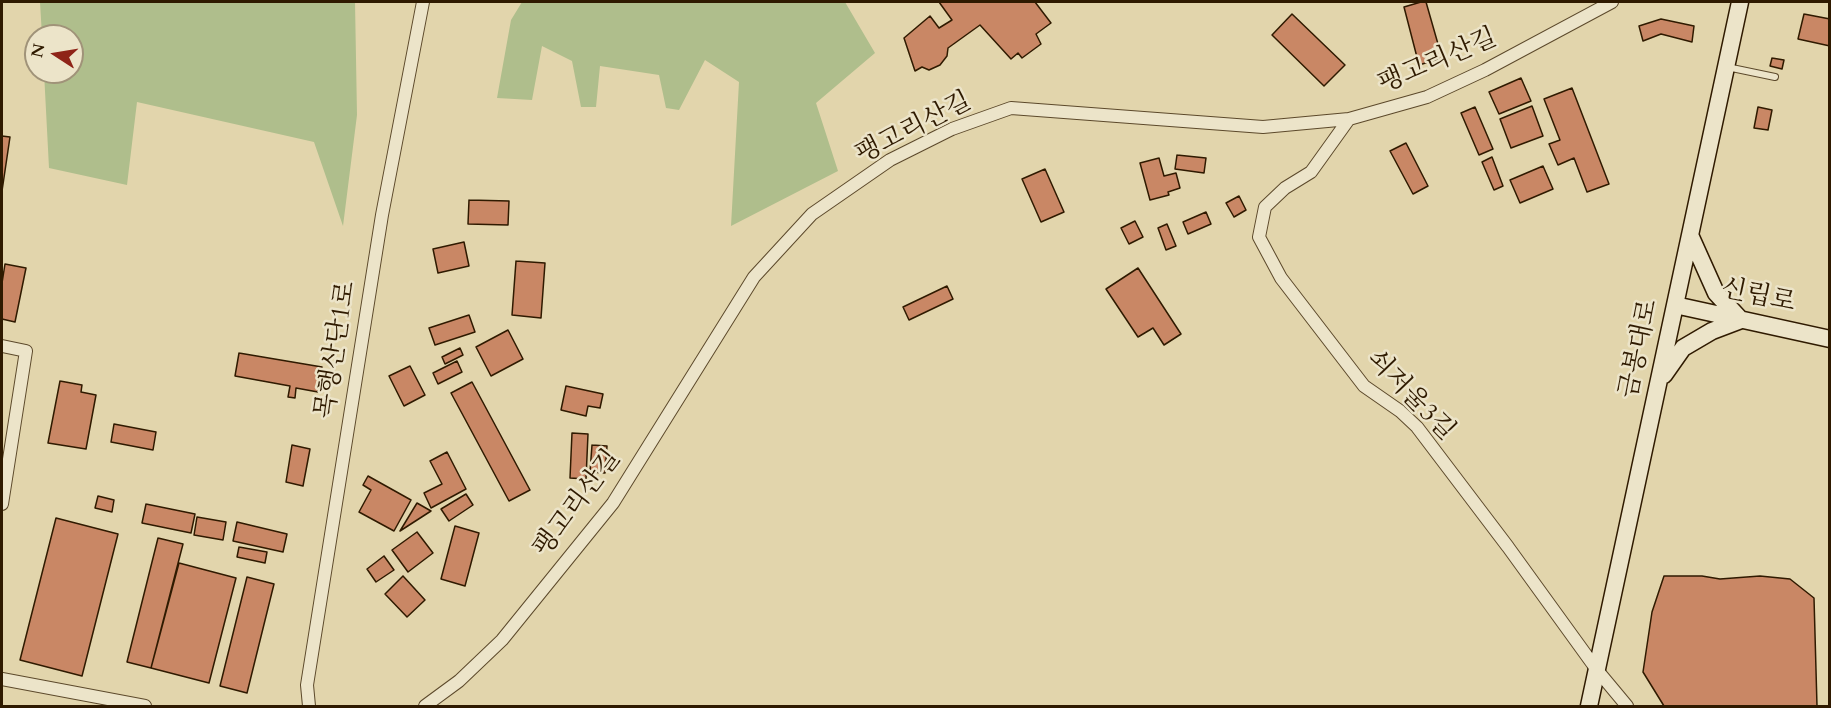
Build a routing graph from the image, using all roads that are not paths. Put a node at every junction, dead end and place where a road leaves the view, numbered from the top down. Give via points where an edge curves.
1 (423, 2) edge
2 (1612, 2) edge
3 (1740, 2) edge
4 (1726, 67) junction
5 (1774, 77) dead end
6 (1350, 119) junction
7 (1690, 235) junction
8 (1675, 305) junction
9 (1741, 320) junction
10 (1830, 339) edge
11 (2, 346) edge
12 (1659, 382) junction
13 (2, 504) edge
14 (1597, 670) junction
15 (2, 679) edge
16 (145, 706) edge
17 (309, 706) edge
18 (425, 706) edge
19 (1589, 706) edge
20 (1627, 706) edge

1 - 17 street, 목행산단1로 via 386,186 306,685
2 - 6 street, 팽고리산길 via 1427,97
3 - 4 street, 금봉대로
4 - 5 lane
4 - 7 street, 금봉대로
6 - 14 street, 쇠저울3길 via 1311,172 1285,188 1265,207 1259,237 1281,278 1364,386 1417,427
6 - 18 street, 팽고리산길 via 1263,127 1011,108 952,129 890,160 812,214 754,278 613,503 502,640 459,681
7 - 8 street, 금봉대로
7 - 9 street via 1716,293
8 - 9 street, 신립로
8 - 12 street, 금봉대로
9 - 10 street, 신립로
9 - 12 street via 1683,348
11 - 13 street via 26,351
12 - 14 street, 금봉대로
14 - 19 street, 금봉대로
14 - 20 street, 쇠저울3길
15 - 16 street

